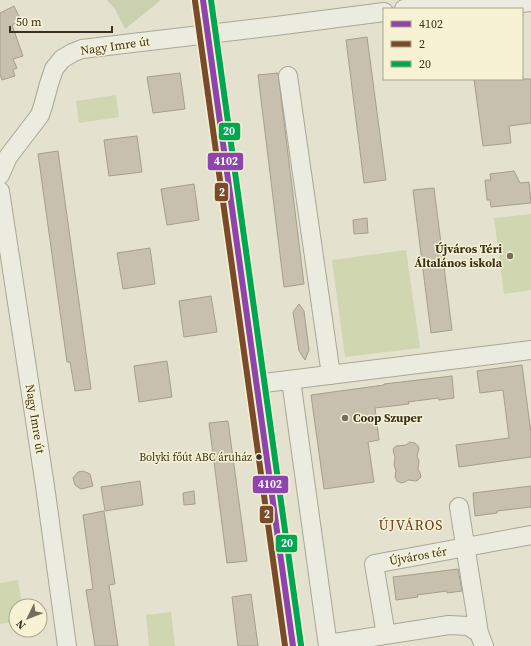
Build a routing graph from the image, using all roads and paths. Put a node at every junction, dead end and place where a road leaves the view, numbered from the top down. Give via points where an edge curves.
1 (203, 0) edge
2 (531, 2) edge
3 (427, 3) edge
4 (408, 8) edge
5 (502, 8) edge
6 (383, 12) edge
7 (208, 34) junction
8 (288, 76) dead end
9 (0, 175) edge
10 (0, 191) edge
11 (531, 350) edge
12 (331, 375) junction
13 (291, 380) junction
14 (256, 384) junction
15 (459, 507) dead end
16 (531, 536) edge
17 (466, 547) junction
18 (386, 635) junction
19 (482, 640) edge
20 (328, 645) edge
21 (67, 646) edge
22 (293, 646) edge

1 - 7 main road
2 - 5 street
3 - 4 street
3 - 5 street
6 - 7 street, Nagy Imre út
7 - 9 street, Nagy Imre út via 82,49 62,59 54,69 40,115 8,157
7 - 14 main road
8 - 12 street
10 - 21 street, Nagy Imre út
11 - 12 street
12 - 13 street
13 - 14 street
13 - 20 street
14 - 22 main road
15 - 17 street
16 - 17 street, Újváros tér
17 - 18 street, Újváros tér via 374,564
17 - 19 street
18 - 19 street via 449,625 468,626
18 - 20 street

